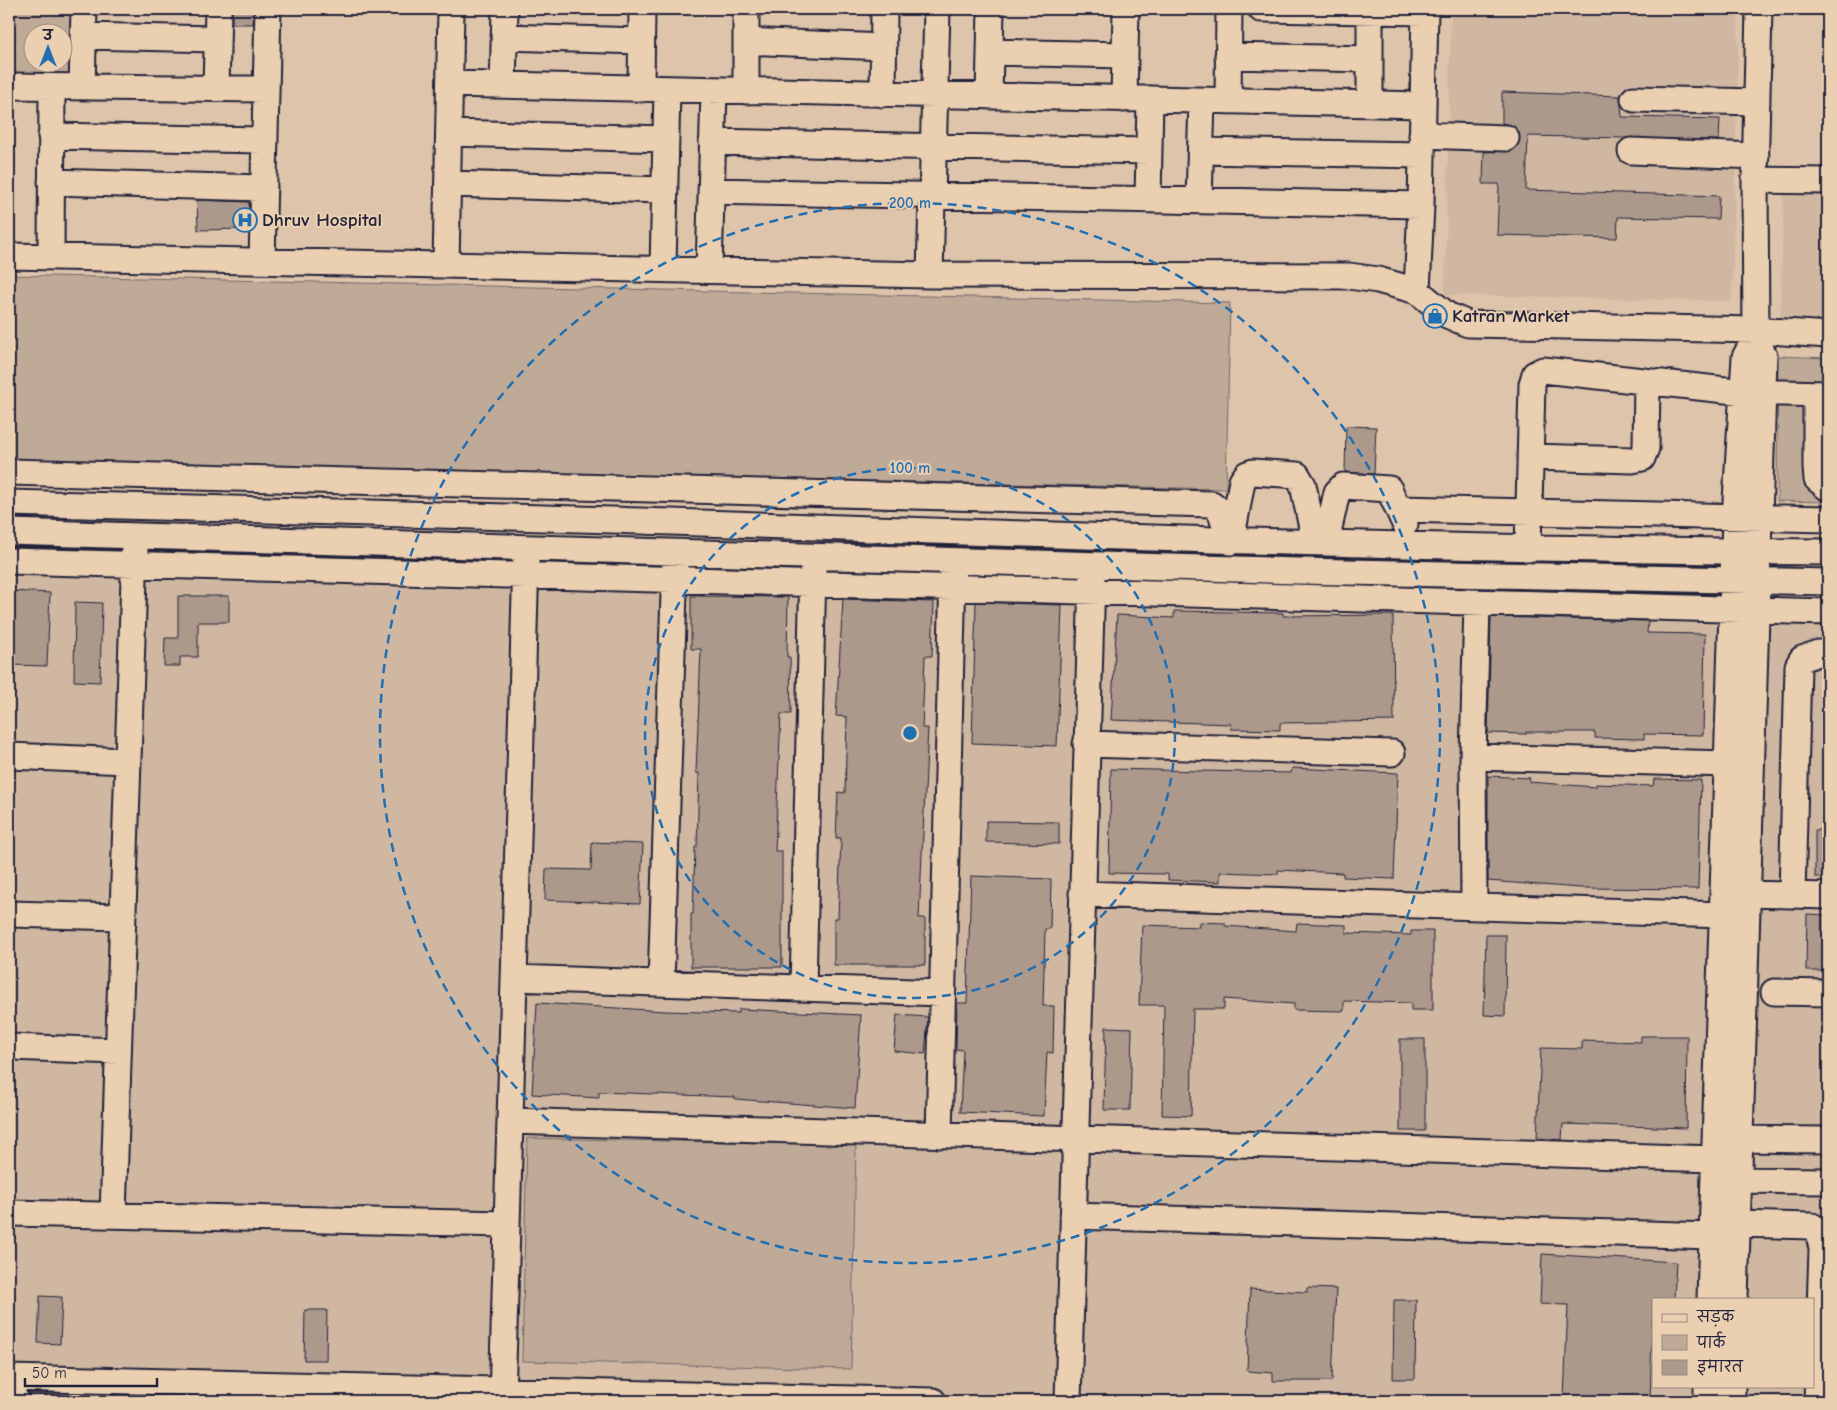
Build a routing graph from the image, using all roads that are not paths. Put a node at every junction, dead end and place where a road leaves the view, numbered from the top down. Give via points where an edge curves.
1 (84, 9) edge
2 (218, 9) edge
3 (268, 9) edge
4 (451, 9) edge
5 (505, 9) edge
6 (642, 9) edge
7 (746, 9) edge
8 (884, 9) edge
9 (937, 9) edge
10 (991, 9) edge
11 (1126, 9) edge
12 (1229, 9) edge
13 (1261, 9) edge
14 (1759, 9) edge
15 (1424, 10) edge
16 (1370, 11) junction
17 (83, 36) junction
18 (504, 37) junction
19 (217, 39) junction
20 (641, 41) junction
21 (746, 41) junction
22 (884, 47) junction
23 (990, 52) junction
24 (1125, 55) junction
25 (1228, 56) junction
26 (1370, 59) junction
27 (450, 84) junction
28 (503, 85) junction
29 (9, 86) edge
30 (52, 87) junction
31 (82, 87) junction
32 (216, 88) junction
33 (266, 89) junction
34 (641, 89) junction
35 (667, 89) junction
36 (714, 90) junction
37 (746, 91) junction
38 (883, 94) junction
39 (936, 95) junction
40 (989, 96) junction
41 (1124, 99) junction
42 (1634, 99) dead end
43 (1150, 100) junction
44 (1202, 101) junction
45 (1228, 101) junction
46 (1757, 102) junction
47 (1370, 104) junction
48 (1423, 105) junction
49 (449, 133) junction
50 (51, 136) junction
51 (1506, 138) dead end
52 (666, 139) junction
53 (265, 140) junction
54 (712, 142) junction
55 (1422, 145) junction
56 (934, 148) junction
57 (1200, 150) junction
58 (1149, 151) junction
59 (1631, 151) dead end
60 (1755, 168) junction
61 (1828, 181) edge
62 (51, 182) junction
63 (448, 184) junction
64 (264, 188) junction
65 (665, 190) junction
66 (711, 191) junction
67 (932, 195) junction
68 (1148, 199) junction
69 (1199, 200) junction
70 (1421, 204) junction
71 (9, 256) edge
72 (51, 257) junction
73 (262, 261) junction
74 (446, 265) junction
75 (663, 269) junction
76 (709, 270) junction
77 (930, 275) junction
78 (1417, 291) junction
79 (1756, 334) junction
80 (1828, 335) edge
81 (1647, 382) junction
82 (1753, 393) junction
83 (1822, 394) edge
84 (1532, 457) junction
85 (9, 472) edge
86 (1828, 488) edge
87 (9, 503) edge
88 (136, 507) junction
89 (1398, 509) junction
90 (1530, 512) junction
91 (1747, 517) junction
92 (528, 518) junction
93 (1828, 520) edge
94 (9, 532) edge
95 (135, 536) junction
96 (1092, 538) junction
97 (1231, 542) junction
98 (1320, 542) junction
99 (1414, 545) junction
100 (527, 546) junction
101 (1528, 549) junction
102 (676, 551) junction
103 (1746, 551) junction
104 (1828, 552) edge
105 (814, 555) junction
106 (953, 560) junction
107 (9, 562) edge
108 (1092, 564) junction
109 (134, 565) junction
110 (526, 576) junction
111 (1745, 580) junction
112 (674, 581) junction
113 (1828, 582) edge
114 (813, 584) junction
115 (952, 588) junction
116 (1092, 593) junction
117 (1477, 604) junction
118 (1744, 611) junction
119 (1828, 612) edge
120 (1828, 653) edge
121 (1086, 744) junction
122 (1392, 753) dead end
123 (9, 756) edge
124 (1473, 757) junction
125 (127, 761) junction
126 (1728, 764) junction
127 (1082, 894) junction
128 (1747, 894) junction
129 (1792, 895) junction
130 (1828, 896) edge
131 (1474, 907) junction
132 (9, 914) edge
133 (1723, 915) junction
134 (121, 917) junction
135 (514, 978) junction
136 (661, 983) junction
137 (803, 988) junction
138 (1774, 992) dead end
139 (942, 993) junction
140 (1828, 993) edge
141 (9, 1047) edge
142 (118, 1051) junction
143 (510, 1121) junction
144 (938, 1135) junction
145 (1075, 1139) junction
146 (1828, 1140) edge
147 (1724, 1159) junction
148 (1828, 1181) edge
149 (9, 1212) edge
150 (113, 1215) junction
151 (1073, 1216) junction
152 (507, 1224) junction
153 (1737, 1224) junction
154 (1712, 1236) junction
155 (1710, 1298) edge
156 (1735, 1298) edge
157 (9, 1378) edge
158 (1707, 1388) edge
159 (1732, 1388) edge
160 (502, 1396) edge
161 (9, 1401) edge
162 (17, 1401) edge
163 (933, 1401) edge
164 (1068, 1401) edge
165 (1707, 1401) edge
166 (1732, 1401) edge
167 (1817, 1401) edge

1 - 17 street
2 - 19 street
3 - 33 street
4 - 27 street
5 - 18 street
6 - 20 street
7 - 21 street
8 - 22 street
9 - 39 street
10 - 23 street
11 - 24 street
12 - 25 street
13 - 16 street
14 - 46 street
15 - 16 street
15 - 48 street
16 - 26 street
17 - 19 street
17 - 31 street
18 - 20 street
18 - 28 street
19 - 32 street
20 - 34 street
21 - 22 street
21 - 37 street
22 - 38 street
23 - 24 street
23 - 40 street
24 - 41 street
25 - 26 street
25 - 45 street
26 - 47 street
27 - 28 street
27 - 49 street
28 - 34 street
29 - 30 street
30 - 31 street
30 - 50 street
31 - 32 street
32 - 33 street
33 - 53 street
34 - 35 street
35 - 36 street
35 - 52 street
36 - 37 street
36 - 54 street
37 - 38 street
38 - 39 street
39 - 40 street
39 - 56 street
40 - 41 street
41 - 43 street
42 - 46 street
43 - 44 street
43 - 58 street
44 - 45 street
44 - 57 street
45 - 47 street
46 - 60 street
47 - 48 street
48 - 55 street
49 - 52 street
49 - 63 street
50 - 53 street
50 - 62 street
51 - 55 street
52 - 65 street
53 - 64 street
54 - 56 street
54 - 66 street
55 - 57 street
55 - 70 street
56 - 58 street
56 - 67 street
57 - 69 street
58 - 68 street
59 - 60 street
60 - 61 street
60 - 79 street
62 - 64 street
62 - 72 street
63 - 65 street
63 - 74 street
64 - 73 street
65 - 75 street
66 - 67 street
66 - 76 street
67 - 68 street
67 - 77 street
68 - 69 street
69 - 70 street
70 - 78 street
71 - 72 street
72 - 73 street
73 - 74 street
74 - 75 street
75 - 76 street
76 - 77 street
77 - 78 street via 1349,276
78 - 79 street via 1447,315 1468,324
79 - 80 street
79 - 82 street via 1764,356
81 - 82 street
81 - 84 street via 1646,448 1642,458
81 - 84 street via 1543,370 1535,374 1532,384
82 - 83 street
82 - 91 street
83 - 86 street via 1816,468 1817,479
84 - 90 street
85 - 97 street via 1212,504 1220,511
87 - 88 street
88 - 92 street
88 - 95 street
89 - 90 street
89 - 98 street via 1389,489 1384,487 1339,488
89 - 99 street
90 - 91 street
90 - 101 street
91 - 93 street
91 - 103 street
92 - 96 street
92 - 100 street
94 - 95 street
95 - 100 street
95 - 109 street
96 - 97 street
96 - 108 street
97 - 98 street
97 - 98 street via 1242,481 1253,472 1297,475
98 - 99 street
99 - 101 street
100 - 102 street
100 - 110 street
101 - 103 street
102 - 105 street
102 - 112 street
103 - 104 street
103 - 111 street
105 - 106 street
105 - 114 street
106 - 108 street
106 - 115 street
107 - 109 street
108 - 111 street
108 - 116 street
109 - 110 street
109 - 125 street
110 - 112 street
110 - 135 street
111 - 113 street
111 - 118 street
112 - 114 street
112 - 136 street
114 - 115 street
114 - 137 street
115 - 116 street
115 - 139 street
116 - 117 street
116 - 121 street
117 - 118 street
117 - 124 street
118 - 119 street
118 - 126 street
118 - 128 street
120 - 129 street via 1802,659 1798,666
121 - 122 street
121 - 127 street
123 - 125 street
124 - 126 street
124 - 131 street
125 - 134 street
126 - 133 street
127 - 131 street
127 - 145 street
128 - 129 street
128 - 147 street
129 - 130 street
131 - 133 street
132 - 134 street
133 - 147 street
134 - 142 street
135 - 136 street
135 - 143 street
136 - 137 street
137 - 139 street
138 - 140 street
139 - 144 street
141 - 142 street
142 - 150 street
143 - 144 street
143 - 152 street
144 - 145 street
145 - 147 street
145 - 151 street
146 - 147 street
147 - 148 street
147 - 153 street
147 - 154 street
149 - 150 street
150 - 152 street
151 - 154 street
151 - 164 street
152 - 160 street
153 - 156 street
153 - 167 street via 1812,1226 1818,1230 1822,1249
154 - 155 street
157 - 160 street
158 - 165 street
159 - 166 street
160 - 163 street via 846,1397
161 - 162 street

